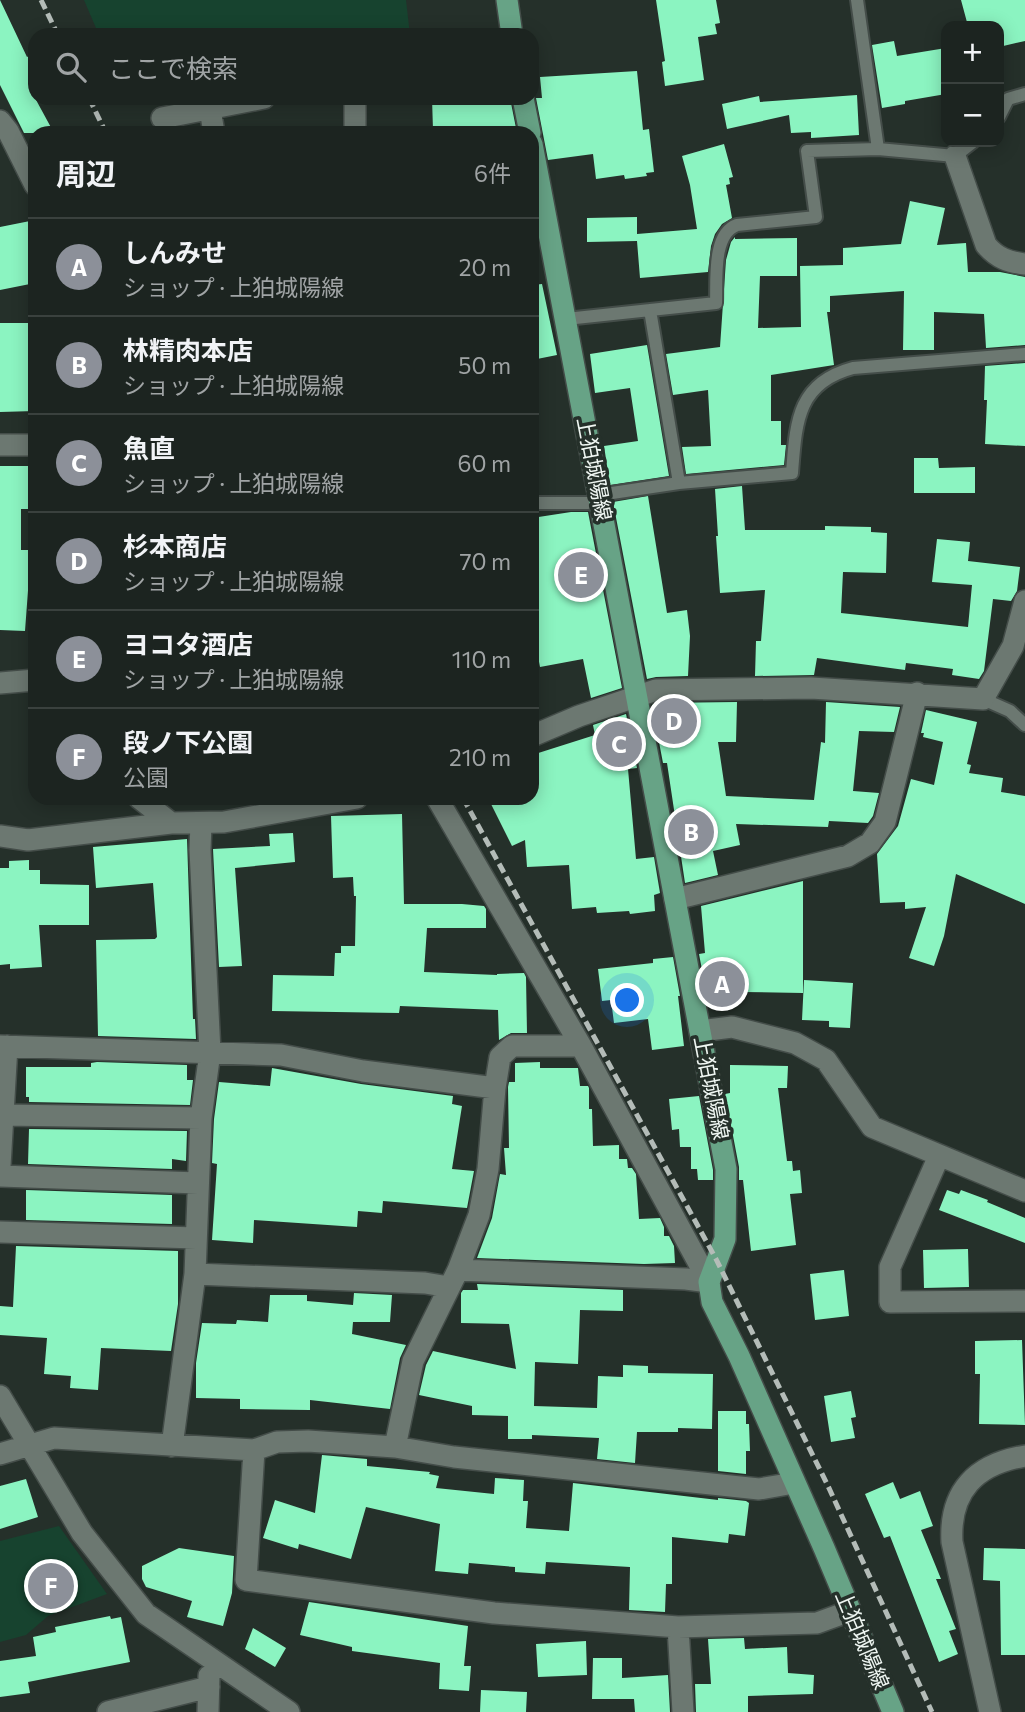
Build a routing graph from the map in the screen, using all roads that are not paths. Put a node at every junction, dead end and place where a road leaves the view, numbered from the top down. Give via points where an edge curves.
1 (857, 0) edge
2 (512, 1) edge
3 (512, 28) edge
4 (1025, 94) edge
5 (230, 105) edge
6 (355, 105) edge
7 (524, 105) edge
8 (1004, 107) edge
9 (210, 109) junction
10 (162, 118) dead end
11 (0, 121) edge
12 (213, 126) edge
13 (355, 126) edge
14 (529, 126) edge
15 (967, 147) edge
16 (878, 149) junction
17 (955, 156) junction
18 (28, 171) edge
19 (539, 180) edge
20 (1025, 264) edge
21 (650, 310) junction
22 (566, 319) junction
23 (1025, 354) edge
24 (0, 445) edge
25 (28, 446) edge
26 (679, 483) junction
27 (600, 498) junction
28 (539, 503) edge
29 (1025, 601) edge
30 (0, 683) edge
31 (28, 684) edge
32 (917, 694) junction
33 (637, 697) junction
34 (983, 699) junction
35 (1025, 725) edge
36 (539, 733) edge
37 (148, 805) edge
38 (318, 805) edge
39 (443, 805) edge
40 (170, 823) junction
41 (201, 823) junction
42 (0, 836) edge
43 (676, 899) junction
44 (700, 1031) junction
45 (4, 1046) edge
46 (581, 1046) junction
47 (210, 1052) junction
48 (495, 1088) junction
49 (4, 1115) junction
50 (201, 1118) junction
51 (939, 1156) junction
52 (0, 1166) edge
53 (0, 1176) edge
54 (198, 1183) junction
55 (1025, 1191) edge
56 (0, 1232) edge
57 (195, 1238) junction
58 (195, 1274) junction
59 (454, 1278) junction
60 (709, 1282) junction
61 (1025, 1301) edge
62 (0, 1396) edge
63 (30, 1445) junction
64 (172, 1446) junction
65 (395, 1447) junction
66 (254, 1450) junction
67 (0, 1454) edge
68 (1025, 1456) edge
69 (794, 1483) junction
70 (850, 1611) junction
71 (678, 1626) junction
72 (210, 1656) junction
73 (209, 1687) junction
74 (108, 1712) edge
75 (208, 1712) edge
76 (289, 1712) edge
77 (683, 1712) edge
78 (893, 1712) edge
79 (990, 1712) edge

1 - 16 lane
2 - 3 main road
4 - 8 lane via 1008,99
5 - 9 street
6 - 13 street
7 - 14 main road
9 - 10 street
9 - 12 street
11 - 18 street
15 - 17 lane
16 - 17 lane
16 - 21 lane via 807,151 816,217 730,227 720,243 716,303
17 - 20 street via 986,245 995,256
19 - 22 main road, 上狛城陽線
21 - 22 lane
21 - 26 lane
22 - 27 main road, 上狛城陽線
23 - 26 lane via 835,373 812,388 795,427 792,473
24 - 25 street
26 - 27 lane
27 - 28 lane via 589,503
27 - 33 main road, 上狛城陽線
29 - 34 street via 1013,646
30 - 31 street
32 - 33 street via 811,688 669,689
32 - 34 street
32 - 43 street via 890,811 870,843 848,856
33 - 36 street
33 - 43 main road, 上狛城陽線
34 - 35 lane via 1010,711
37 - 40 street
38 - 41 street
39 - 46 street
40 - 41 street
40 - 42 street via 28,840
41 - 47 street
43 - 44 main road, 上狛城陽線
44 - 51 street via 732,1027 795,1043 826,1060 872,1127
44 - 60 main road, 上狛城陽線 via 726,1169 725,1239
45 - 47 street
45 - 49 street
46 - 48 street via 512,1046 500,1057
46 - 60 street
47 - 48 street via 281,1055
47 - 50 street
48 - 59 street via 479,1215
49 - 50 street
49 - 52 street
50 - 54 street
51 - 55 street
51 - 61 street via 890,1267 890,1302
53 - 54 street
54 - 57 street
56 - 57 street
57 - 58 street
58 - 59 street via 425,1283
58 - 64 street
59 - 60 street
59 - 65 street via 413,1361
60 - 69 main road, 上狛城陽線 via 712,1302
62 - 63 street
63 - 64 street via 54,1438
63 - 67 street
63 - 72 street via 82,1533 146,1614
64 - 66 street
65 - 66 street via 308,1441 277,1442
65 - 69 street via 760,1489
66 - 71 street via 246,1580 494,1613
68 - 79 street via 1005,1459 973,1478 960,1494 953,1516 952,1542
69 - 70 main road, 上狛城陽線
70 - 71 street via 817,1623
70 - 78 main road, 上狛城陽線
71 - 77 street
72 - 73 street
72 - 76 street
73 - 74 street
73 - 75 street

